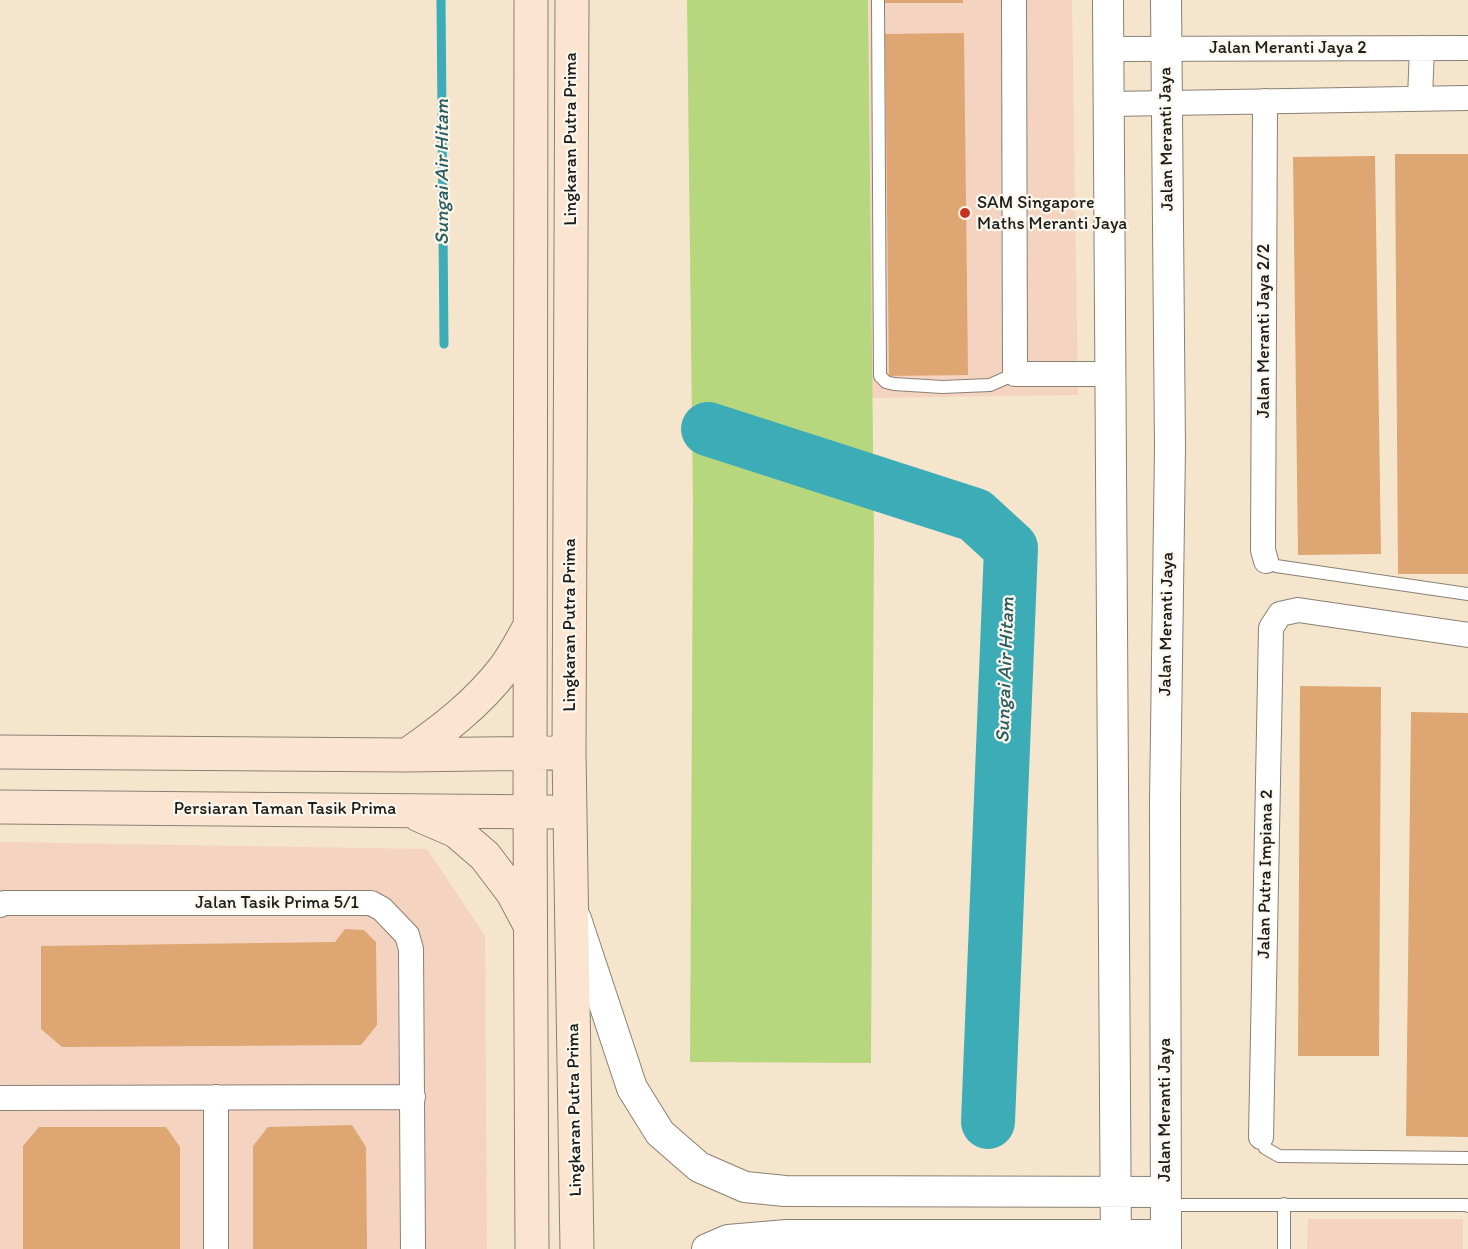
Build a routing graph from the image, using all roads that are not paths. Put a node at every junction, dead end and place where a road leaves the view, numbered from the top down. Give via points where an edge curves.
1 (531, 0) edge
2 (572, 0) edge
3 (878, 0) edge
4 (1014, 0) edge
5 (1108, 0) edge
6 (1166, 0) edge
7 (1166, 48) junction
8 (1422, 48) junction
9 (1468, 48) edge
10 (1108, 49) junction
11 (1420, 98) junction
12 (1468, 98) edge
13 (1265, 101) junction
14 (1167, 103) junction
15 (1109, 104) junction
16 (1015, 374) junction
17 (1110, 374) junction
18 (1266, 561) joint
19 (1468, 594) edge
20 (530, 626) junction
21 (1468, 635) edge
22 (0, 753) edge
23 (569, 753) junction
24 (530, 754) junction
25 (408, 755) junction
26 (0, 807) edge
27 (408, 810) junction
28 (530, 812) junction
29 (570, 812) junction
30 (571, 904) junction
31 (0, 905) edge
32 (531, 927) junction
33 (216, 1097) junction
34 (413, 1097) junction
35 (0, 1098) edge
36 (1262, 1137) joint
37 (1468, 1158) edge
38 (1119, 1201) junction
39 (1162, 1201) junction
40 (1284, 1204) junction
41 (1468, 1206) edge
42 (1116, 1242) edge
43 (1166, 1242) edge
44 (216, 1249) edge
45 (413, 1249) edge
46 (532, 1249) edge
47 (577, 1249) edge
48 (707, 1249) edge
49 (1284, 1249) edge

1 - 20 main road
2 - 23 main road, Lingkaran Putra Prima
3 - 16 lane via 880,376 894,384 942,387 990,385
4 - 16 street
5 - 10 street
6 - 7 street, Jalan Meranti Jaya
7 - 8 street, Jalan Meranti Jaya 2
7 - 10 street, Jalan Meranti Jaya 2
7 - 14 street, Jalan Meranti Jaya
8 - 9 street, Jalan Meranti Jaya 2
8 - 11 street
10 - 15 street
11 - 12 street
11 - 13 street
13 - 14 street
13 - 18 street, Jalan Meranti Jaya 2/2
14 - 15 street
14 - 39 street, Jalan Meranti Jaya via 1170,447
15 - 17 street
16 - 17 street
17 - 38 street
18 - 19 lane via 1276,566
20 - 24 main road
20 - 25 main road via 505,668 481,695
21 - 36 street, Jalan Putra Impiana 2 via 1298,610 1280,614 1271,628
22 - 25 main road
23 - 24 main road
23 - 29 main road, Lingkaran Putra Prima
24 - 25 main road
24 - 28 main road
26 - 27 main road, Persiaran Taman Tasik Prima
27 - 28 main road, Persiaran Taman Tasik Prima
27 - 32 main road via 456,831 485,856 513,893
28 - 29 main road, Persiaran Taman Tasik Prima
28 - 32 main road
29 - 30 main road, Lingkaran Putra Prima
30 - 38 street via 632,1088 660,1133 699,1167 745,1187 785,1191
30 - 47 main road, Lingkaran Putra Prima
31 - 34 street, Jalan Tasik Prima 5/1 via 371,903 408,935
32 - 46 main road
33 - 34 street
33 - 35 street
33 - 44 street
34 - 45 street, Jalan Tasik Prima 5/1
36 - 37 lane via 1265,1148 1279,1156
38 - 39 street
38 - 42 street
39 - 40 lane
39 - 43 street, Jalan Meranti Jaya
40 - 41 lane
40 - 49 lane
42 - 43 street
42 - 48 street via 787,1235 728,1240

